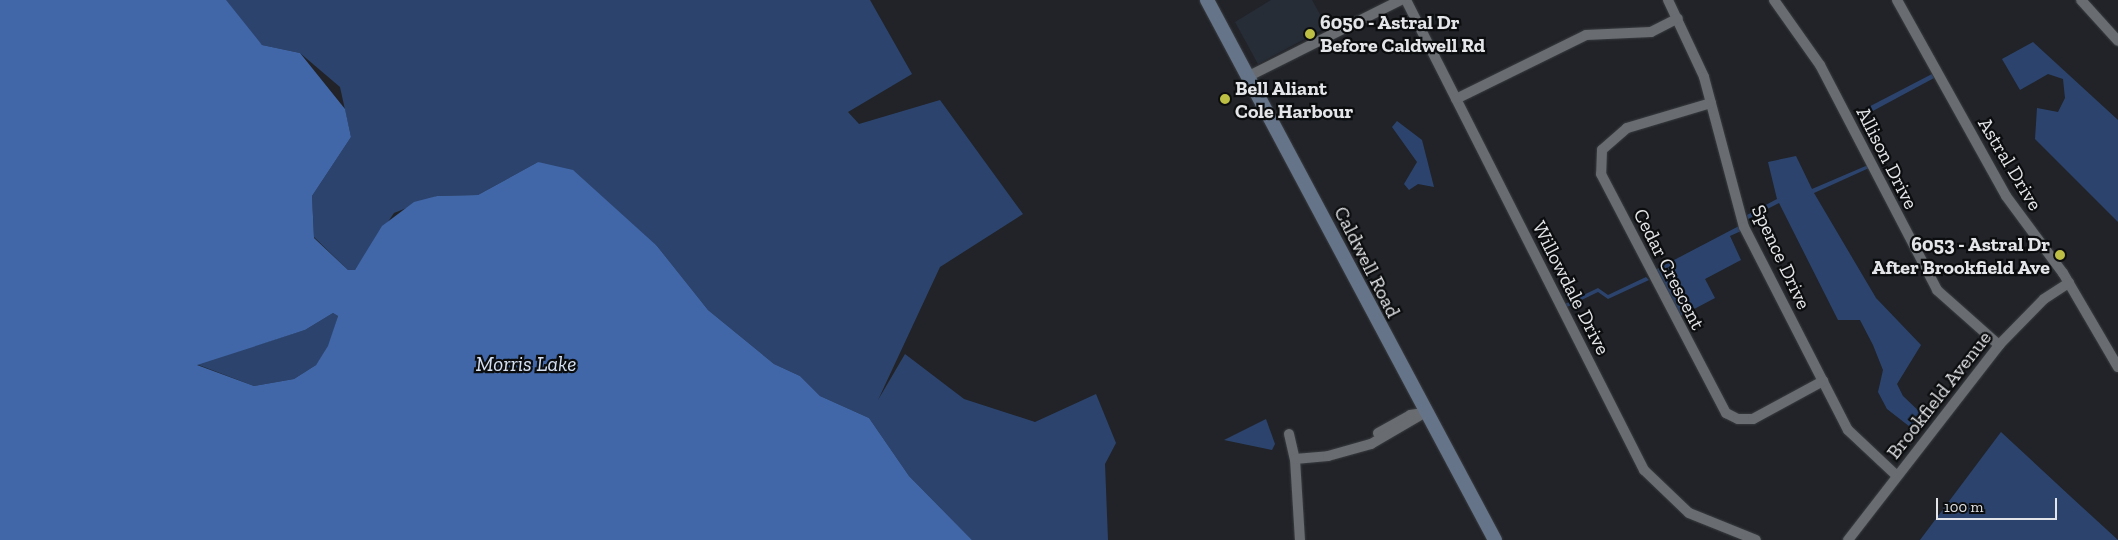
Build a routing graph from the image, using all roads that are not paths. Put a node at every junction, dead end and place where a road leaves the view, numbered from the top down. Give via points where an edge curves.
1 (1207, 0) edge
2 (1401, 0) edge
3 (1406, 0) edge
4 (1668, 0) edge
5 (1774, 0) edge
6 (1897, 0) edge
7 (2081, 0) edge
8 (1678, 18) junction
9 (2118, 41) edge
10 (1250, 75) junction
11 (1456, 99) junction
12 (1711, 103) junction
13 (2069, 283) junction
14 (2000, 345) junction
15 (2118, 367) edge
16 (1822, 381) junction
17 (1424, 412) junction
18 (1289, 434) dead end
19 (1295, 459) junction
20 (1897, 476) junction
21 (1300, 540) edge
22 (1495, 540) edge
23 (1756, 540) edge
24 (1848, 540) edge

1 - 10 street, Caldwell Road
2 - 10 street
3 - 11 street, Willowdale Drive
4 - 8 street, Spence Drive
5 - 14 street, Allison Drive via 1820,65 1937,290
6 - 13 street, Astral Drive via 2006,196
7 - 9 street
8 - 11 street via 1651,32 1586,35
8 - 12 street, Spence Drive
10 - 17 street, Caldwell Road
11 - 23 street, Willowdale Drive via 1644,470 1689,513
12 - 16 street, Spence Drive via 1744,227
12 - 16 street, Cedar Crescent via 1627,128 1602,150 1601,174 1726,413 1738,419 1754,418
13 - 14 street, Brookfield Avenue via 2044,299
13 - 15 street, Astral Drive
14 - 20 street, Brookfield Avenue
16 - 20 street, Spence Drive via 1854,438
17 - 19 street via 1410,415 1364,444 1328,456
17 - 22 street, Caldwell Road
18 - 19 street
19 - 21 street
20 - 24 street, Brookfield Avenue

